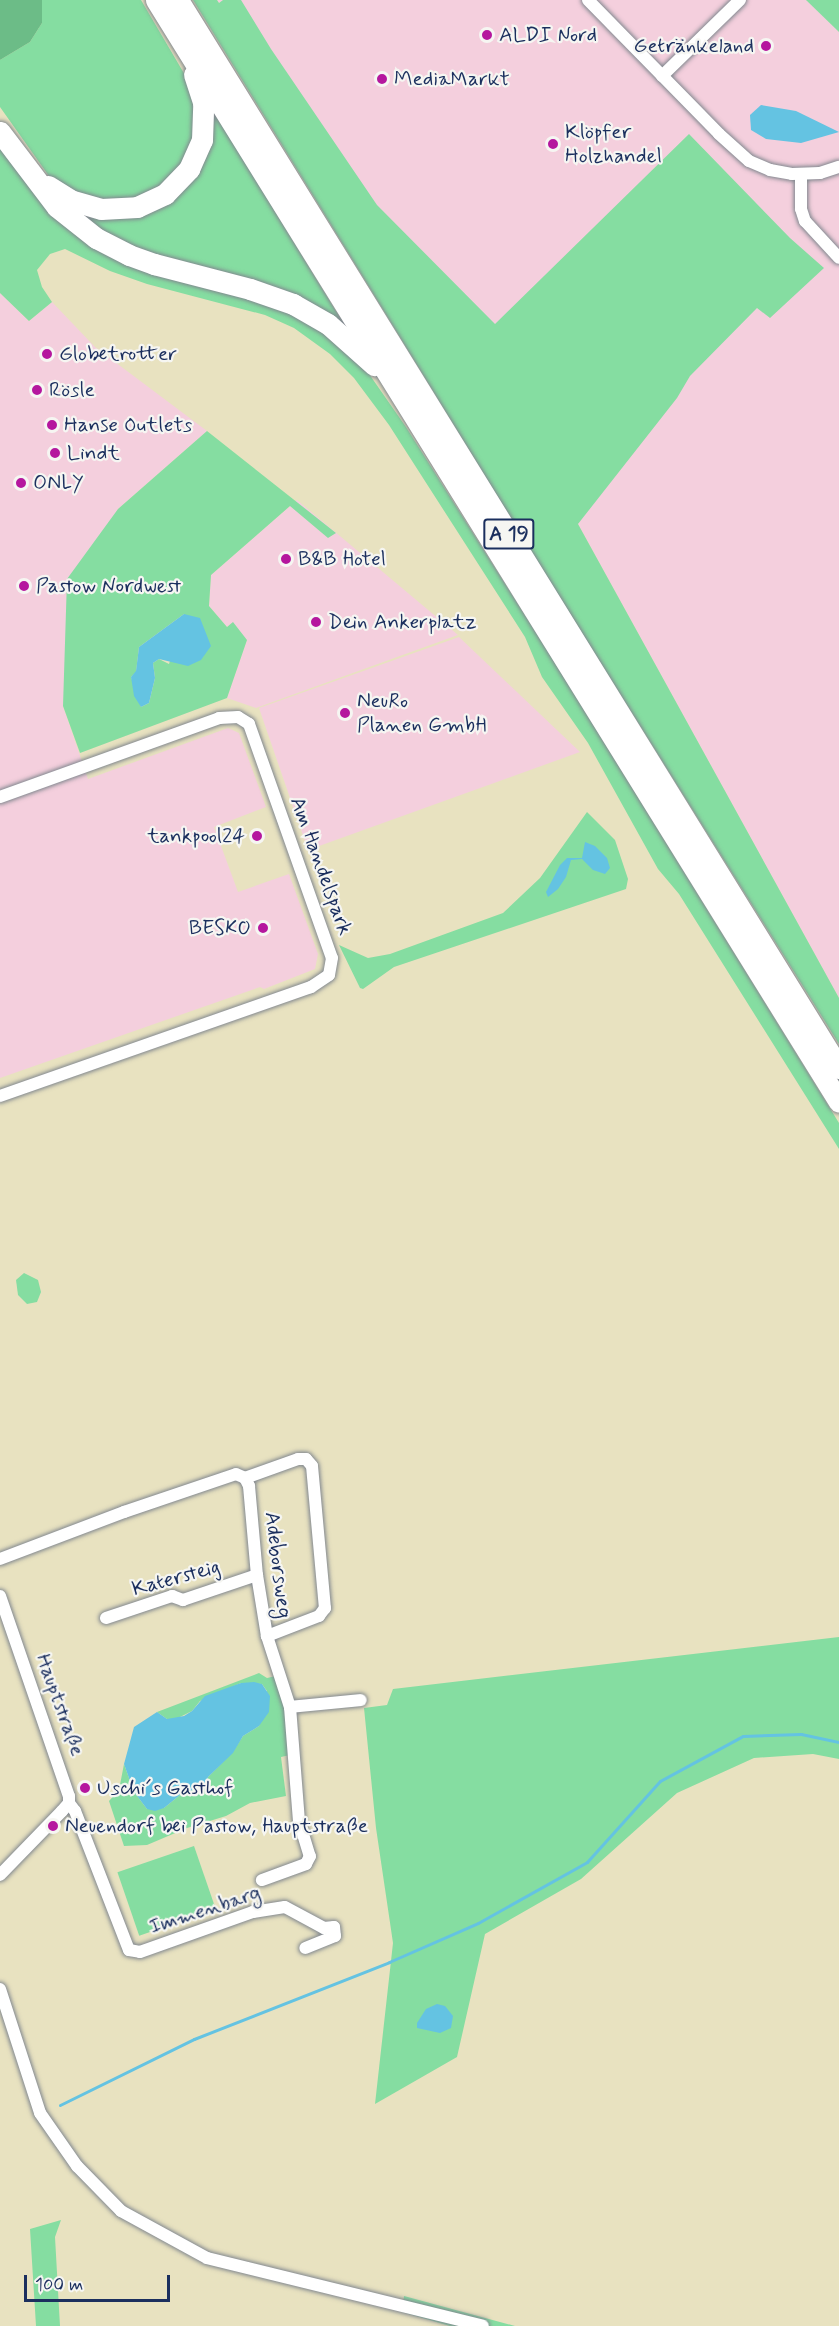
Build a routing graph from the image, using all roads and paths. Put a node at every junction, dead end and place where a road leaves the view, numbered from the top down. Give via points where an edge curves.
1 (156, 0) edge
2 (178, 0) edge
3 (588, 0) edge
4 (740, 0) edge
5 (186, 48) junction
6 (662, 76) junction
7 (0, 118) edge
8 (0, 132) edge
9 (839, 167) edge
10 (801, 175) junction
11 (839, 258) edge
12 (392, 381) junction
13 (0, 797) edge
14 (839, 1068) edge
15 (0, 1096) edge
16 (839, 1102) edge
17 (245, 1478) junction
18 (0, 1559) edge
19 (256, 1575) junction
20 (0, 1596) edge
21 (106, 1618) dead end
22 (267, 1636) junction
23 (361, 1700) dead end
24 (290, 1707) junction
25 (69, 1803) junction
26 (0, 1875) edge
27 (262, 1880) dead end
28 (305, 1948) dead end
29 (0, 1989) edge
30 (483, 2326) edge

1 - 5 highway, A 19
2 - 14 highway, A 19
3 - 6 street
4 - 6 street
5 - 7 highway via 203,102 202,140 189,169 178,182 145,204 119,210 101,209 70,200 53,190
5 - 12 highway, A 19
6 - 10 street via 749,160 781,173
8 - 12 highway via 57,207 96,238 154,264 250,288 292,304 328,324
9 - 10 street
10 - 11 street via 805,222
12 - 16 highway, A 19
13 - 15 street, Am Handelspark via 219,718 238,717 249,724 332,958 328,975 311,987
17 - 18 street via 236,1474
17 - 19 street, Adeborsweg via 249,1486
17 - 22 street via 298,1459 312,1466 325,1608 319,1616
19 - 21 street, Katersteig via 183,1600 172,1596
19 - 22 street, Adeborsweg
20 - 25 street, Hauptstraße via 68,1788
22 - 24 street, Adeborsweg
23 - 24 street
24 - 27 street, Adeborsweg via 299,1821 310,1856 306,1864
25 - 26 street
25 - 28 street, Immenbarg via 129,1950 140,1952 253,1912 285,1906 324,1928 334,1927 335,1936
29 - 30 street via 40,2113 77,2166 121,2211 207,2258

